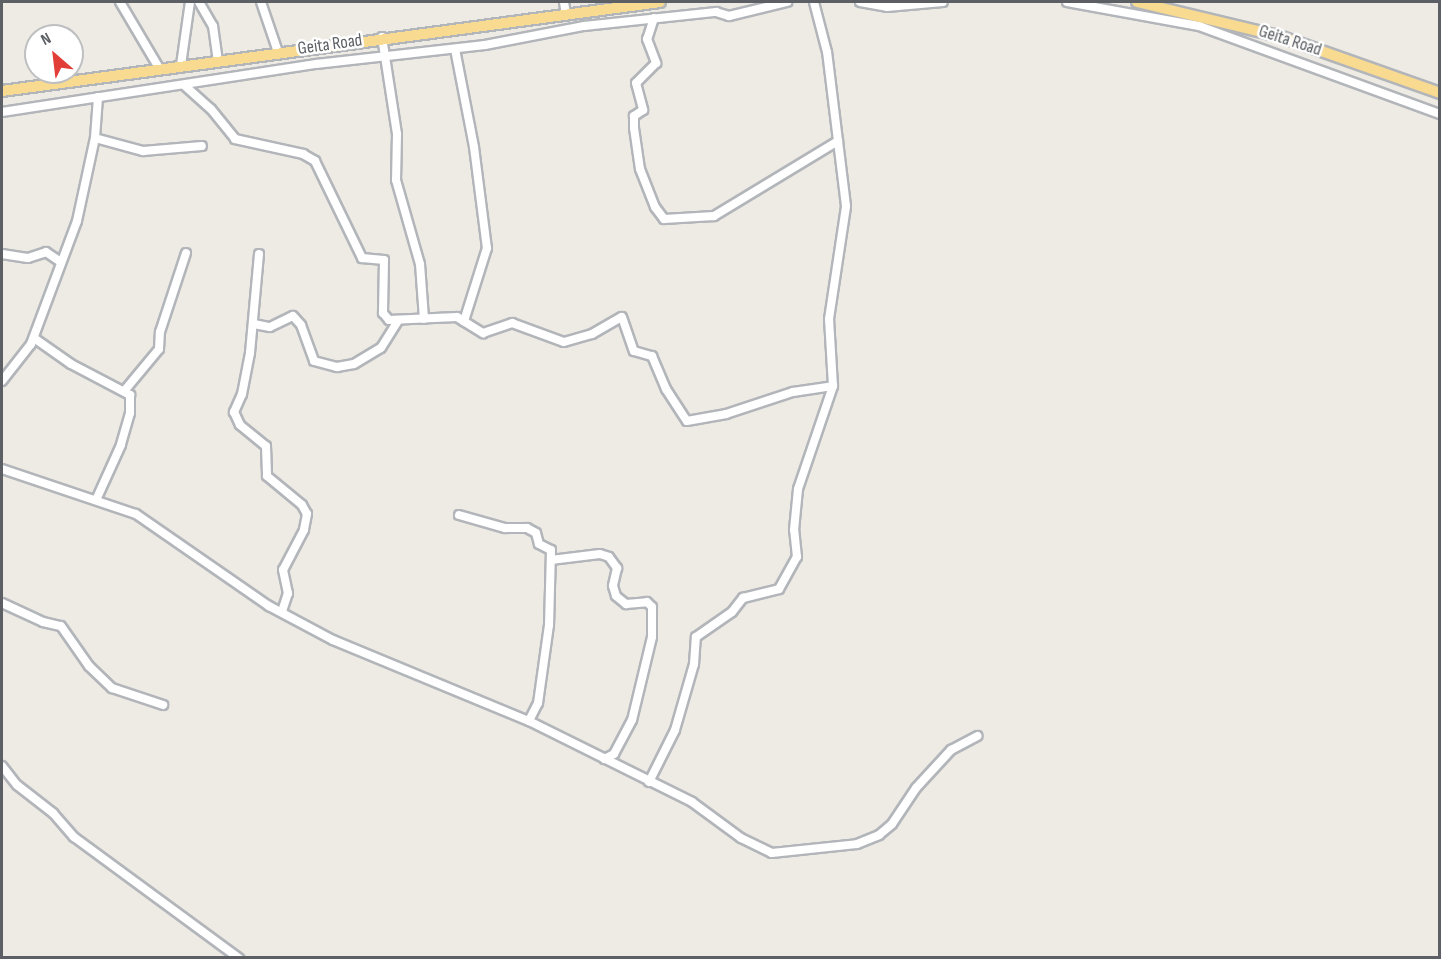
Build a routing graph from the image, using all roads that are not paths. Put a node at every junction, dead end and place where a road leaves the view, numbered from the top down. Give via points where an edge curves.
1 (120, 2) edge
2 (190, 2) edge
3 (199, 2) edge
4 (261, 2) edge
5 (564, 2) edge
6 (660, 2) edge
7 (787, 2) edge
8 (814, 2) edge
9 (860, 2) edge
10 (943, 2) edge
11 (1067, 2) edge
12 (1137, 2) edge
13 (1167, 5) edge
14 (566, 14) junction
15 (654, 18) junction
16 (382, 38) junction
17 (455, 49) junction
18 (278, 52) junction
19 (385, 57) junction
20 (218, 60) junction
21 (181, 65) junction
22 (159, 68) junction
23 (184, 86) junction
24 (2, 91) edge
25 (1440, 93) edge
26 (98, 97) junction
27 (2, 112) edge
28 (1440, 114) edge
29 (95, 138) junction
30 (838, 141) junction
31 (202, 147) dead end
32 (186, 253) dead end
33 (2, 254) edge
34 (258, 254) dead end
35 (62, 262) junction
36 (424, 319) junction
37 (398, 321) junction
38 (464, 321) junction
39 (254, 324) junction
40 (34, 338) junction
41 (2, 381) edge
42 (833, 386) junction
43 (125, 390) junction
44 (2, 469) edge
45 (96, 501) junction
46 (459, 516) dead end
47 (552, 560) junction
48 (2, 603) edge
49 (282, 612) junction
50 (163, 705) dead end
51 (529, 721) junction
52 (977, 736) dead end
53 (604, 759) junction
54 (2, 766) edge
55 (649, 782) junction
56 (239, 957) edge

1 - 22 street via 150,46
2 - 21 street
3 - 20 street via 213,26
4 - 18 street
5 - 14 street
6 - 14 highway, Geita Road
7 - 15 street via 729,16 716,12
8 - 30 street via 827,52
9 - 10 street via 886,7
11 - 28 street via 1199,26
12 - 13 highway, Geita Road
13 - 25 highway, Geita Road via 1279,36
14 - 16 highway, Geita Road
15 - 17 street
15 - 30 street via 646,39 656,63 636,83 644,110 634,116 634,128 638,164 664,219 714,216
16 - 18 highway, Geita Road
16 - 19 street
17 - 19 street
17 - 38 street via 476,159 487,248
18 - 20 highway, Geita Road
19 - 23 street
19 - 36 street via 397,134 396,180 420,264
20 - 21 highway, Geita Road
21 - 22 highway, Geita Road
22 - 24 highway, Geita Road
23 - 26 street
23 - 37 street via 211,109 235,139 303,154 315,161 362,258 384,260 383,313 389,320
26 - 27 street
26 - 29 street
29 - 31 street via 143,152
29 - 35 street via 81,208
30 - 42 street via 846,206 829,319
32 - 43 street via 160,332 159,349
33 - 35 street via 28,258 46,252
34 - 39 street
35 - 40 street
36 - 37 street
36 - 38 street via 450,316
37 - 39 street via 381,348 354,364 337,367 314,361 301,324 293,316 270,327
38 - 42 street via 479,332 512,323 564,342 592,334 622,317 633,351 652,356 666,389 687,421 726,414 793,392
39 - 49 street via 235,417 266,447 267,476 302,504 307,514 304,530 282,570 288,593
40 - 41 street via 21,362
40 - 43 street via 71,364
42 - 55 street via 798,489 794,530 797,557 779,590 743,598 732,612 696,637 692,672 675,730
43 - 45 street via 132,402 126,429
44 - 45 street
45 - 49 street via 142,517
46 - 47 street via 534,531 539,544 551,550
47 - 51 street via 543,675 538,703
47 - 53 street via 600,554 609,557 618,568 613,586 616,596 626,604 647,602 652,607 652,637 632,720 614,754
48 - 50 street via 64,628 89,666 112,688
49 - 51 street via 333,640
51 - 53 street
52 - 55 street via 951,750 885,830 857,844 772,853 741,838 702,808
53 - 55 street
54 - 56 street via 74,837

